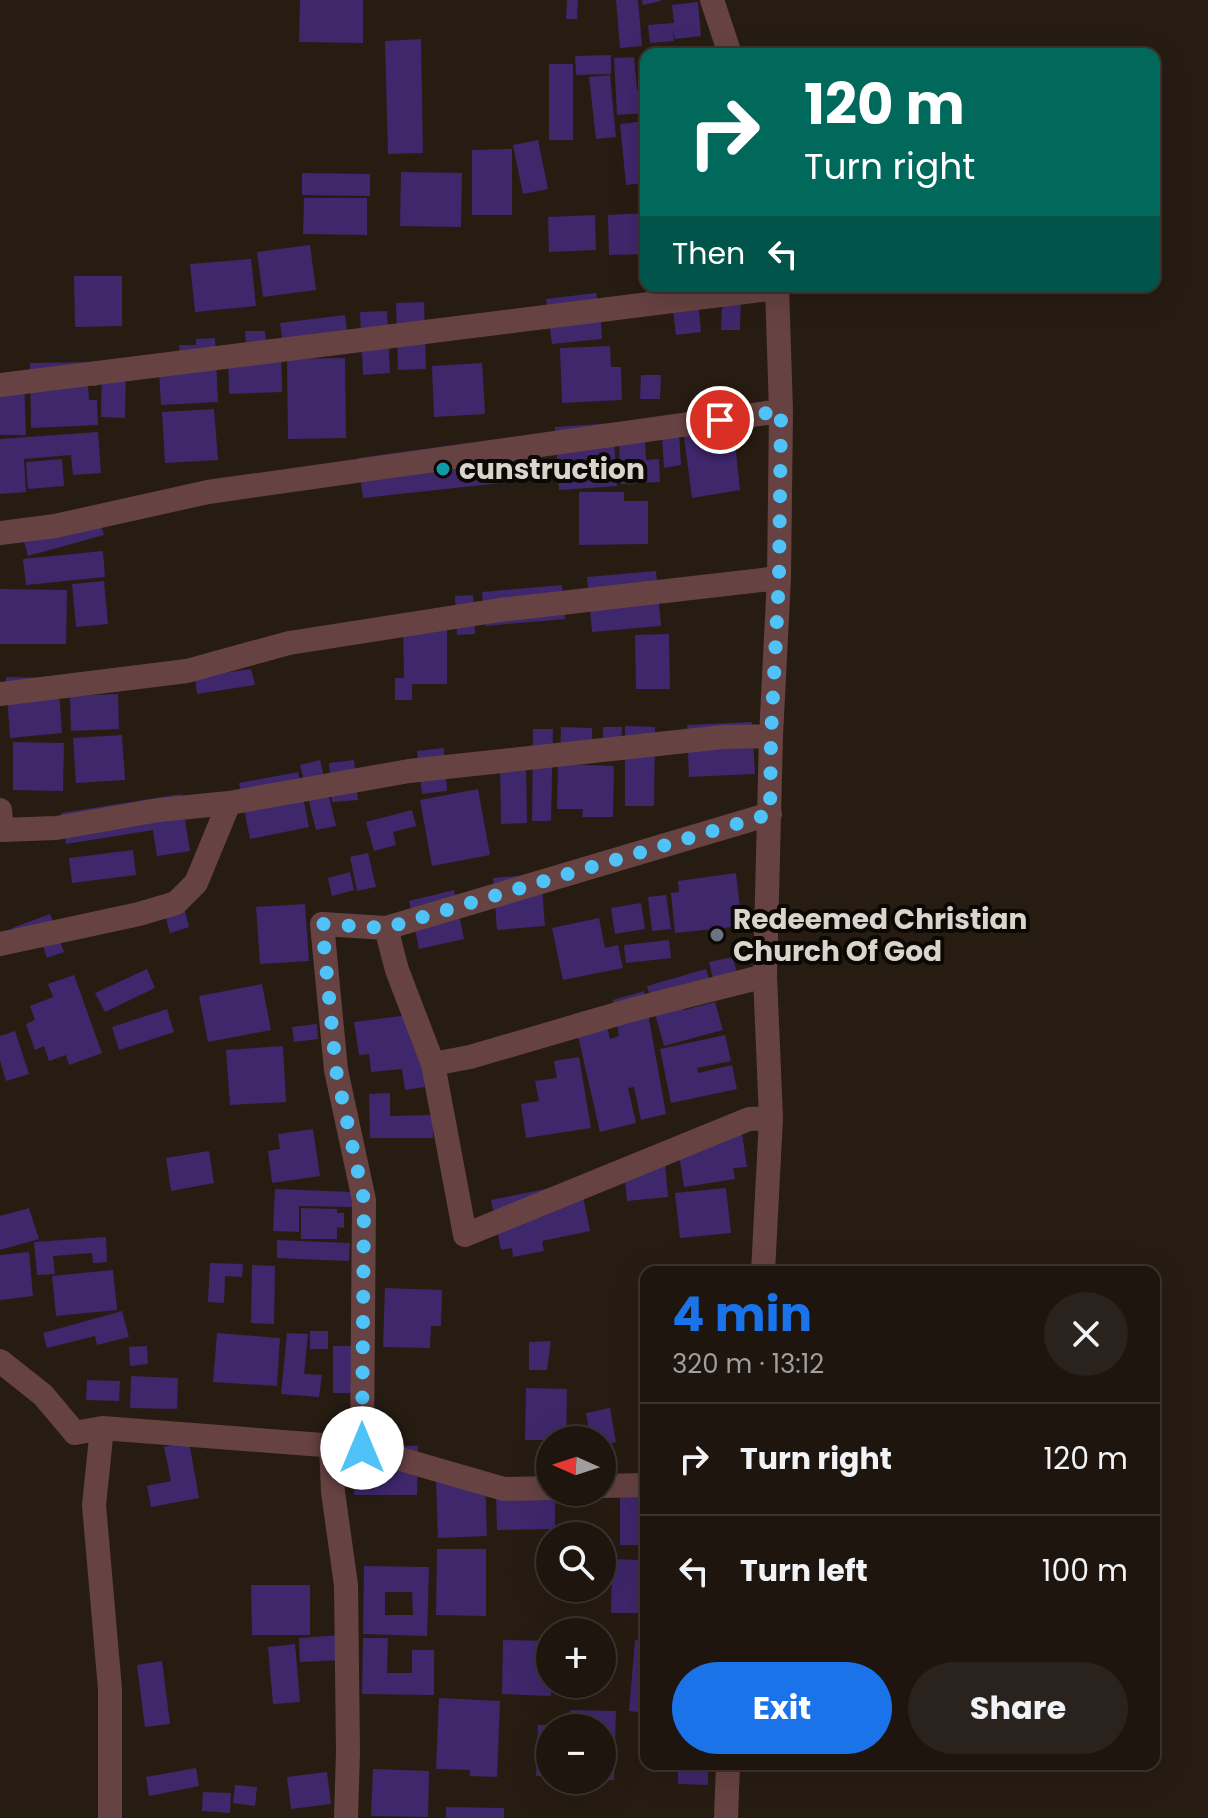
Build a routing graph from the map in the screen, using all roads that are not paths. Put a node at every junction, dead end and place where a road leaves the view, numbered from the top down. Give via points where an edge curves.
1 (712, 0) edge
2 (728, 48) edge
3 (737, 292) edge
4 (777, 292) edge
5 (0, 385) edge
6 (781, 411) junction
7 (0, 533) edge
8 (779, 578) junction
9 (0, 694) edge
10 (771, 736) junction
11 (229, 803) junction
12 (0, 810) edge
13 (770, 814) junction
14 (386, 928) junction
15 (0, 944) edge
16 (765, 976) junction
17 (433, 1064) junction
18 (771, 1118) junction
19 (763, 1266) edge
20 (0, 1361) edge
21 (102, 1428) junction
22 (331, 1446) junction
23 (362, 1448) junction
24 (640, 1485) edge
25 (616, 1486) edge
26 (536, 1488) edge
27 (728, 1770) edge
28 (110, 1818) edge
29 (346, 1818) edge
30 (726, 1818) edge

1 - 2 street
3 - 5 street
4 - 6 street
6 - 7 street via 208,492
6 - 8 street
8 - 9 street via 500,610 289,643 187,671
8 - 10 street
10 - 11 street via 409,771
10 - 13 street
11 - 12 street via 56,828 2,830
11 - 15 street via 196,883 176,903
13 - 14 street
13 - 16 street
14 - 17 street
14 - 23 street via 322,924 336,1070 364,1200
16 - 17 street
16 - 18 street
17 - 18 street via 465,1235 749,1119
18 - 19 street
20 - 21 street via 43,1395 75,1433
21 - 22 street
21 - 28 street via 94,1505 110,1689
22 - 23 street
22 - 29 street via 346,1585
23 - 26 street via 504,1489
24 - 25 street
27 - 30 street

